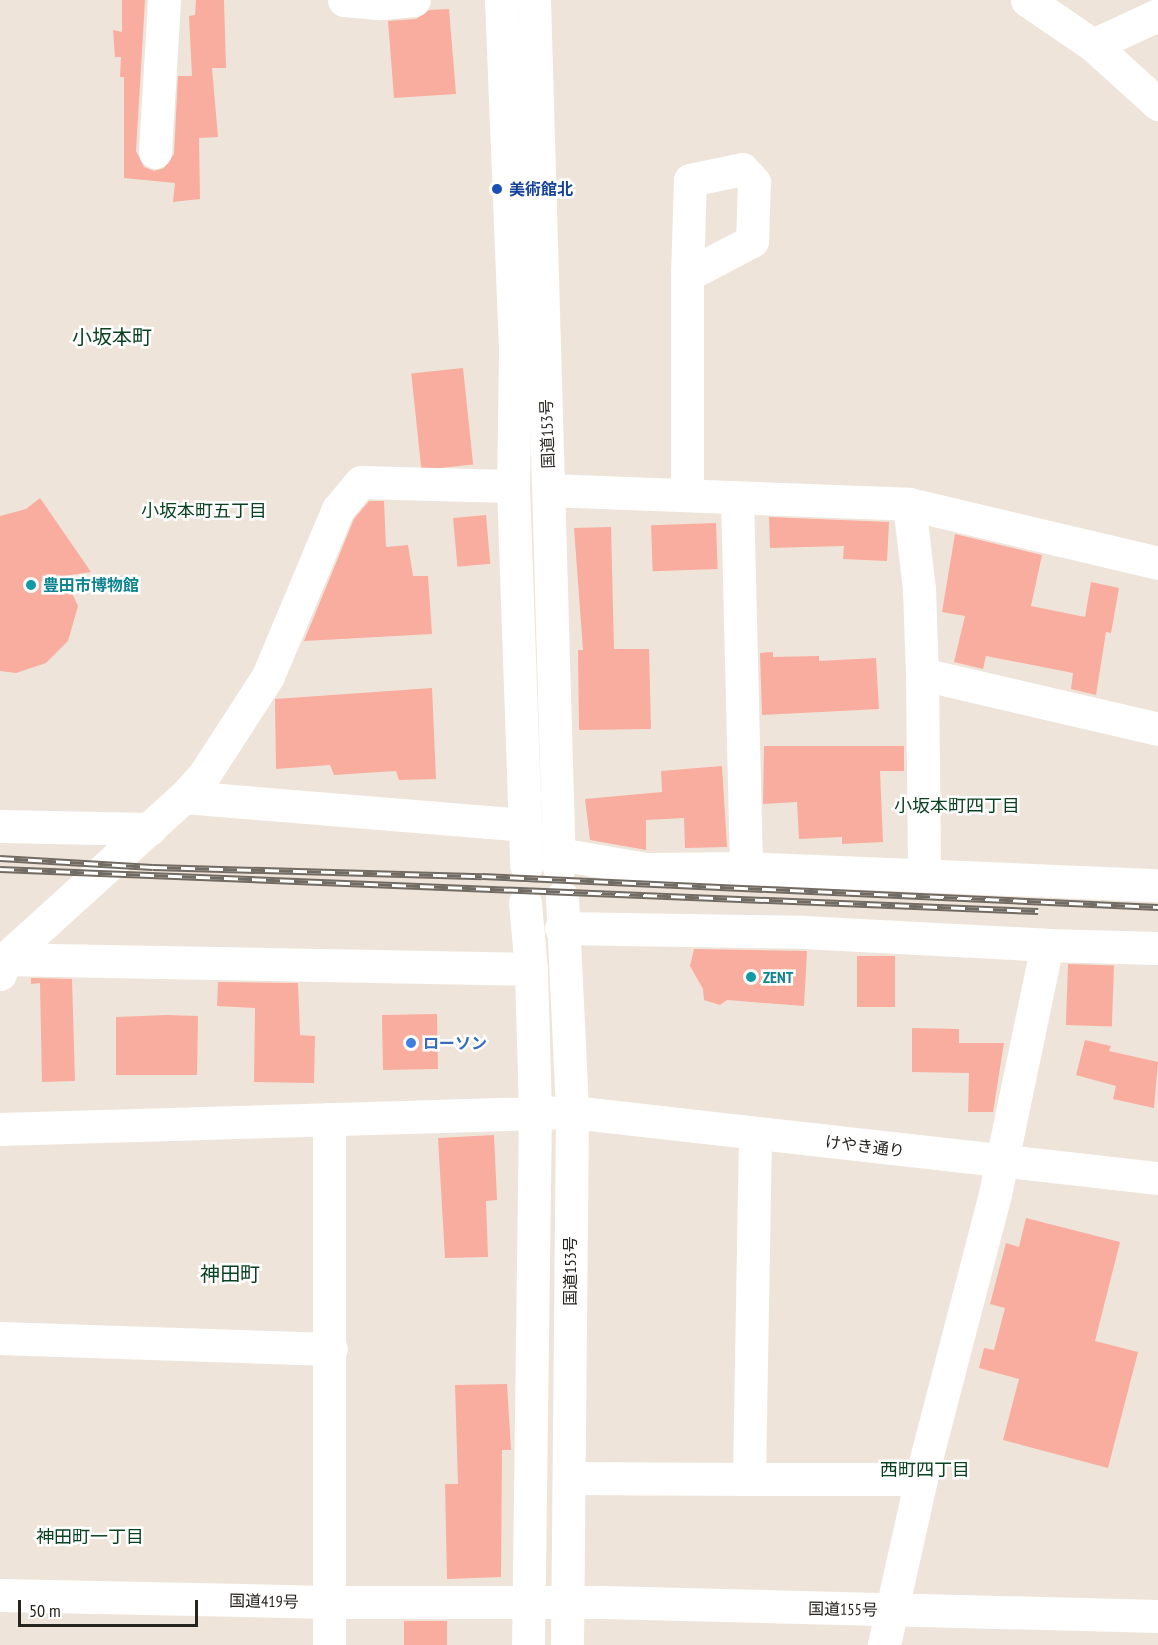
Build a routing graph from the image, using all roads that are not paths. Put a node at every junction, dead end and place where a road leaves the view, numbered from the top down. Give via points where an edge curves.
1 (164, 0) edge
2 (344, 0) edge
3 (414, 0) edge
4 (501, 0) edge
5 (534, 0) edge
6 (1027, 0) edge
7 (1158, 15) edge
8 (1093, 45) junction
9 (1158, 104) edge
10 (155, 152) dead end
11 (687, 275) dead end
12 (513, 486) junction
13 (549, 490) junction
14 (687, 494) junction
15 (737, 497) junction
16 (909, 504) junction
17 (1158, 563) edge
18 (922, 674) junction
19 (1158, 729) edge
20 (184, 797) junction
21 (524, 825) junction
22 (0, 826) edge
23 (150, 829) junction
24 (526, 866) dead end
25 (746, 868) junction
26 (924, 875) junction
27 (1158, 885) edge
28 (560, 887) junction
29 (525, 903) dead end
30 (1047, 945) junction
31 (1158, 948) edge
32 (1, 964) edge
33 (531, 969) junction
34 (535, 1112) junction
35 (572, 1112) junction
36 (329, 1119) junction
37 (0, 1130) edge
38 (755, 1133) junction
39 (1000, 1161) junction
40 (1158, 1178) edge
41 (0, 1338) edge
42 (331, 1349) junction
43 (569, 1478) junction
44 (749, 1479) junction
45 (921, 1479) junction
46 (0, 1595) edge
47 (330, 1602) junction
48 (529, 1603) junction
49 (568, 1604) junction
50 (892, 1611) junction
51 (1158, 1616) edge
52 (329, 1645) edge
53 (528, 1645) edge
54 (567, 1645) edge
55 (884, 1645) edge

1 - 10 main road
2 - 3 main road
4 - 12 main road, 国道153号 via 515,351
5 - 13 main road, 国道153号
6 - 8 main road
7 - 8 main road
8 - 9 main road
11 - 14 main road
12 - 20 main road via 361,482 338,509 268,676 204,775
12 - 21 main road, 国道153号
13 - 14 main road
13 - 28 main road, 国道153号
14 - 15 main road
15 - 16 main road
15 - 25 main road
16 - 17 main road
16 - 18 main road via 919,589
18 - 19 main road
18 - 26 main road
20 - 21 main road
20 - 23 main road
21 - 24 main road, 国道153号
22 - 23 main road
23 - 32 main road
25 - 26 main road
25 - 28 main road via 646,868
26 - 27 main road
28 - 30 main road via 803,932
28 - 35 main road, 国道153号
29 - 33 main road
30 - 31 main road
30 - 39 main road
32 - 33 main road
33 - 34 main road
34 - 35 main road, けやき通り
34 - 36 main road, けやき通り
34 - 48 main road
35 - 38 main road, けやき通り
35 - 43 main road, 国道153号
36 - 37 main road, けやき通り
36 - 42 main road
38 - 39 main road, けやき通り
38 - 44 main road
39 - 40 main road, けやき通り
39 - 45 main road
41 - 42 main road
42 - 47 main road
43 - 44 main road
43 - 49 main road, 国道153号
44 - 45 main road
45 - 50 main road
46 - 47 main road, 国道419号
47 - 48 main road, 国道419号
47 - 52 main road
48 - 49 main road, 国道155号
48 - 53 main road
49 - 50 main road, 国道155号
49 - 54 main road, 国道153号
50 - 51 main road, 国道155号
50 - 55 main road

